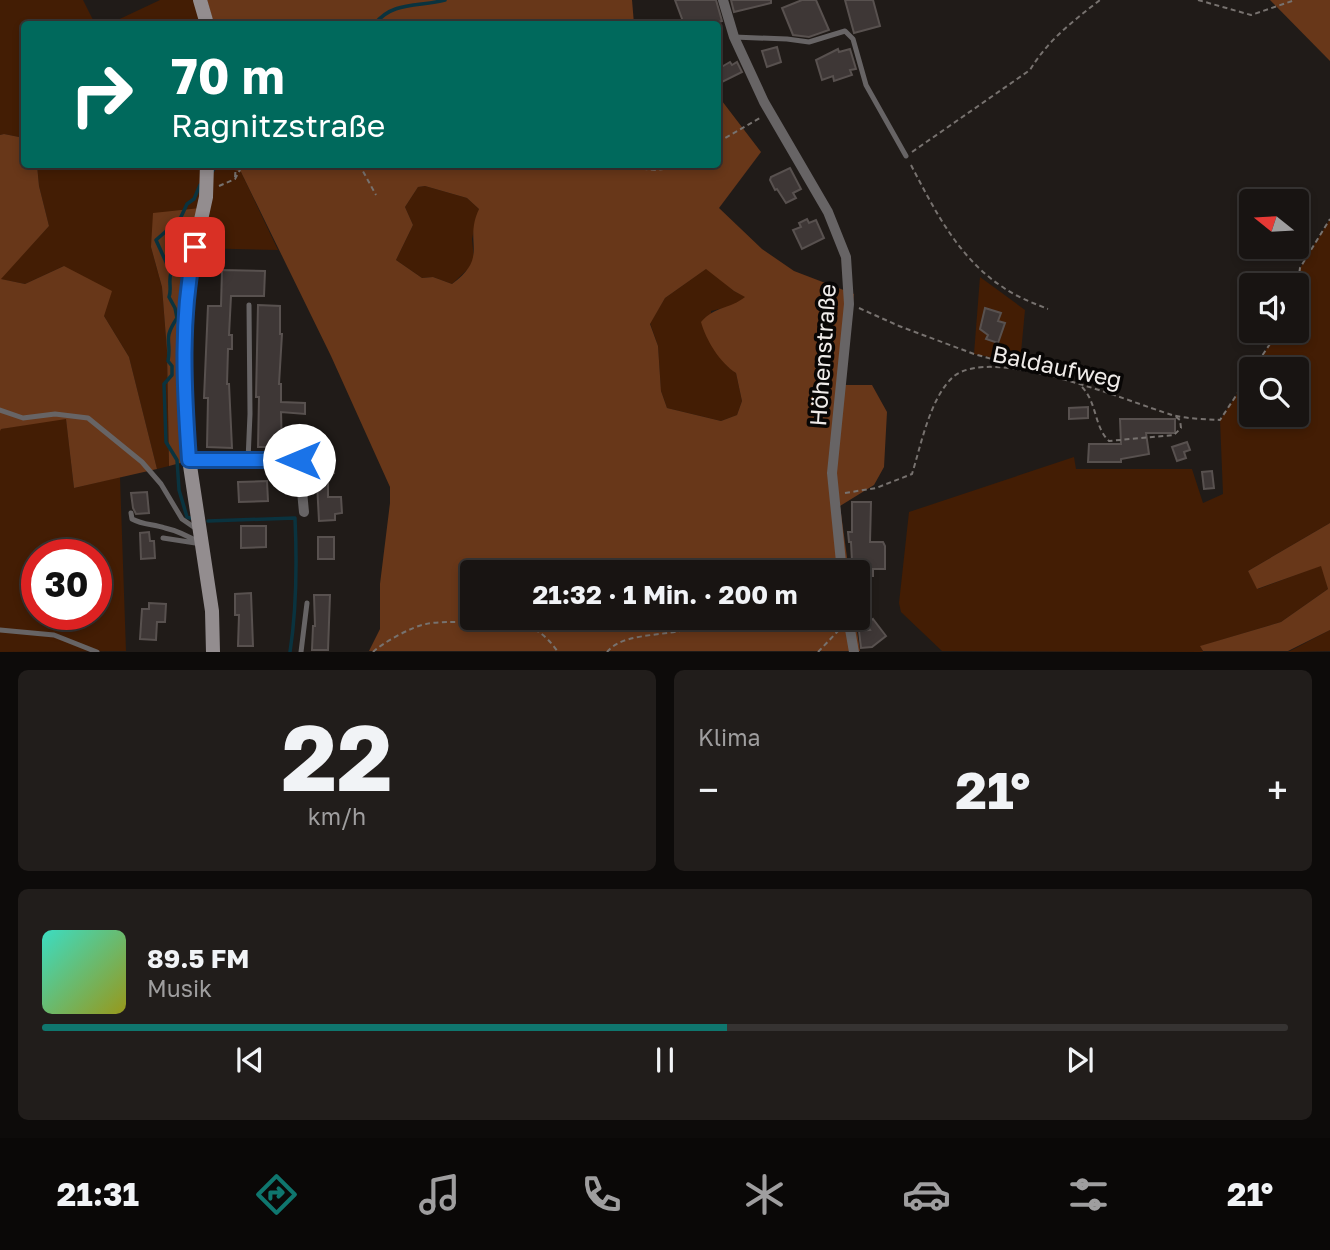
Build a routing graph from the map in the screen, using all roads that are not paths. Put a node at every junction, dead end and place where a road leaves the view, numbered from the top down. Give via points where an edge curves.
1 (200, 0) edge
2 (723, 0) edge
3 (206, 21) edge
4 (734, 37) junction
5 (906, 156) road end
6 (207, 168) edge
7 (249, 305) dead end
8 (0, 410) edge
9 (189, 460) junction
10 (247, 460) junction
11 (304, 512) dead end
12 (131, 513) dead end
13 (163, 538) dead end
14 (201, 538) junction
15 (841, 560) edge
16 (307, 603) dead end
17 (0, 629) edge
18 (850, 630) edge
19 (97, 652) edge
20 (213, 652) edge
21 (301, 652) edge
22 (854, 652) edge

1 - 3 main road
2 - 4 street, Höhenstraße
4 - 5 lane via 809,42 845,31 853,39 866,85
4 - 15 street, Höhenstraße via 770,113 828,212 845,257 849,304 832,473
6 - 9 main road via 187,310 184,362
7 - 10 lane
8 - 14 lane via 23,418 55,414 88,418 142,462
9 - 10 street
9 - 14 main road
10 - 11 street via 299,460
12 - 14 lane via 141,524
13 - 14 lane
14 - 20 main road
16 - 21 lane
17 - 19 lane via 54,635
18 - 22 street

